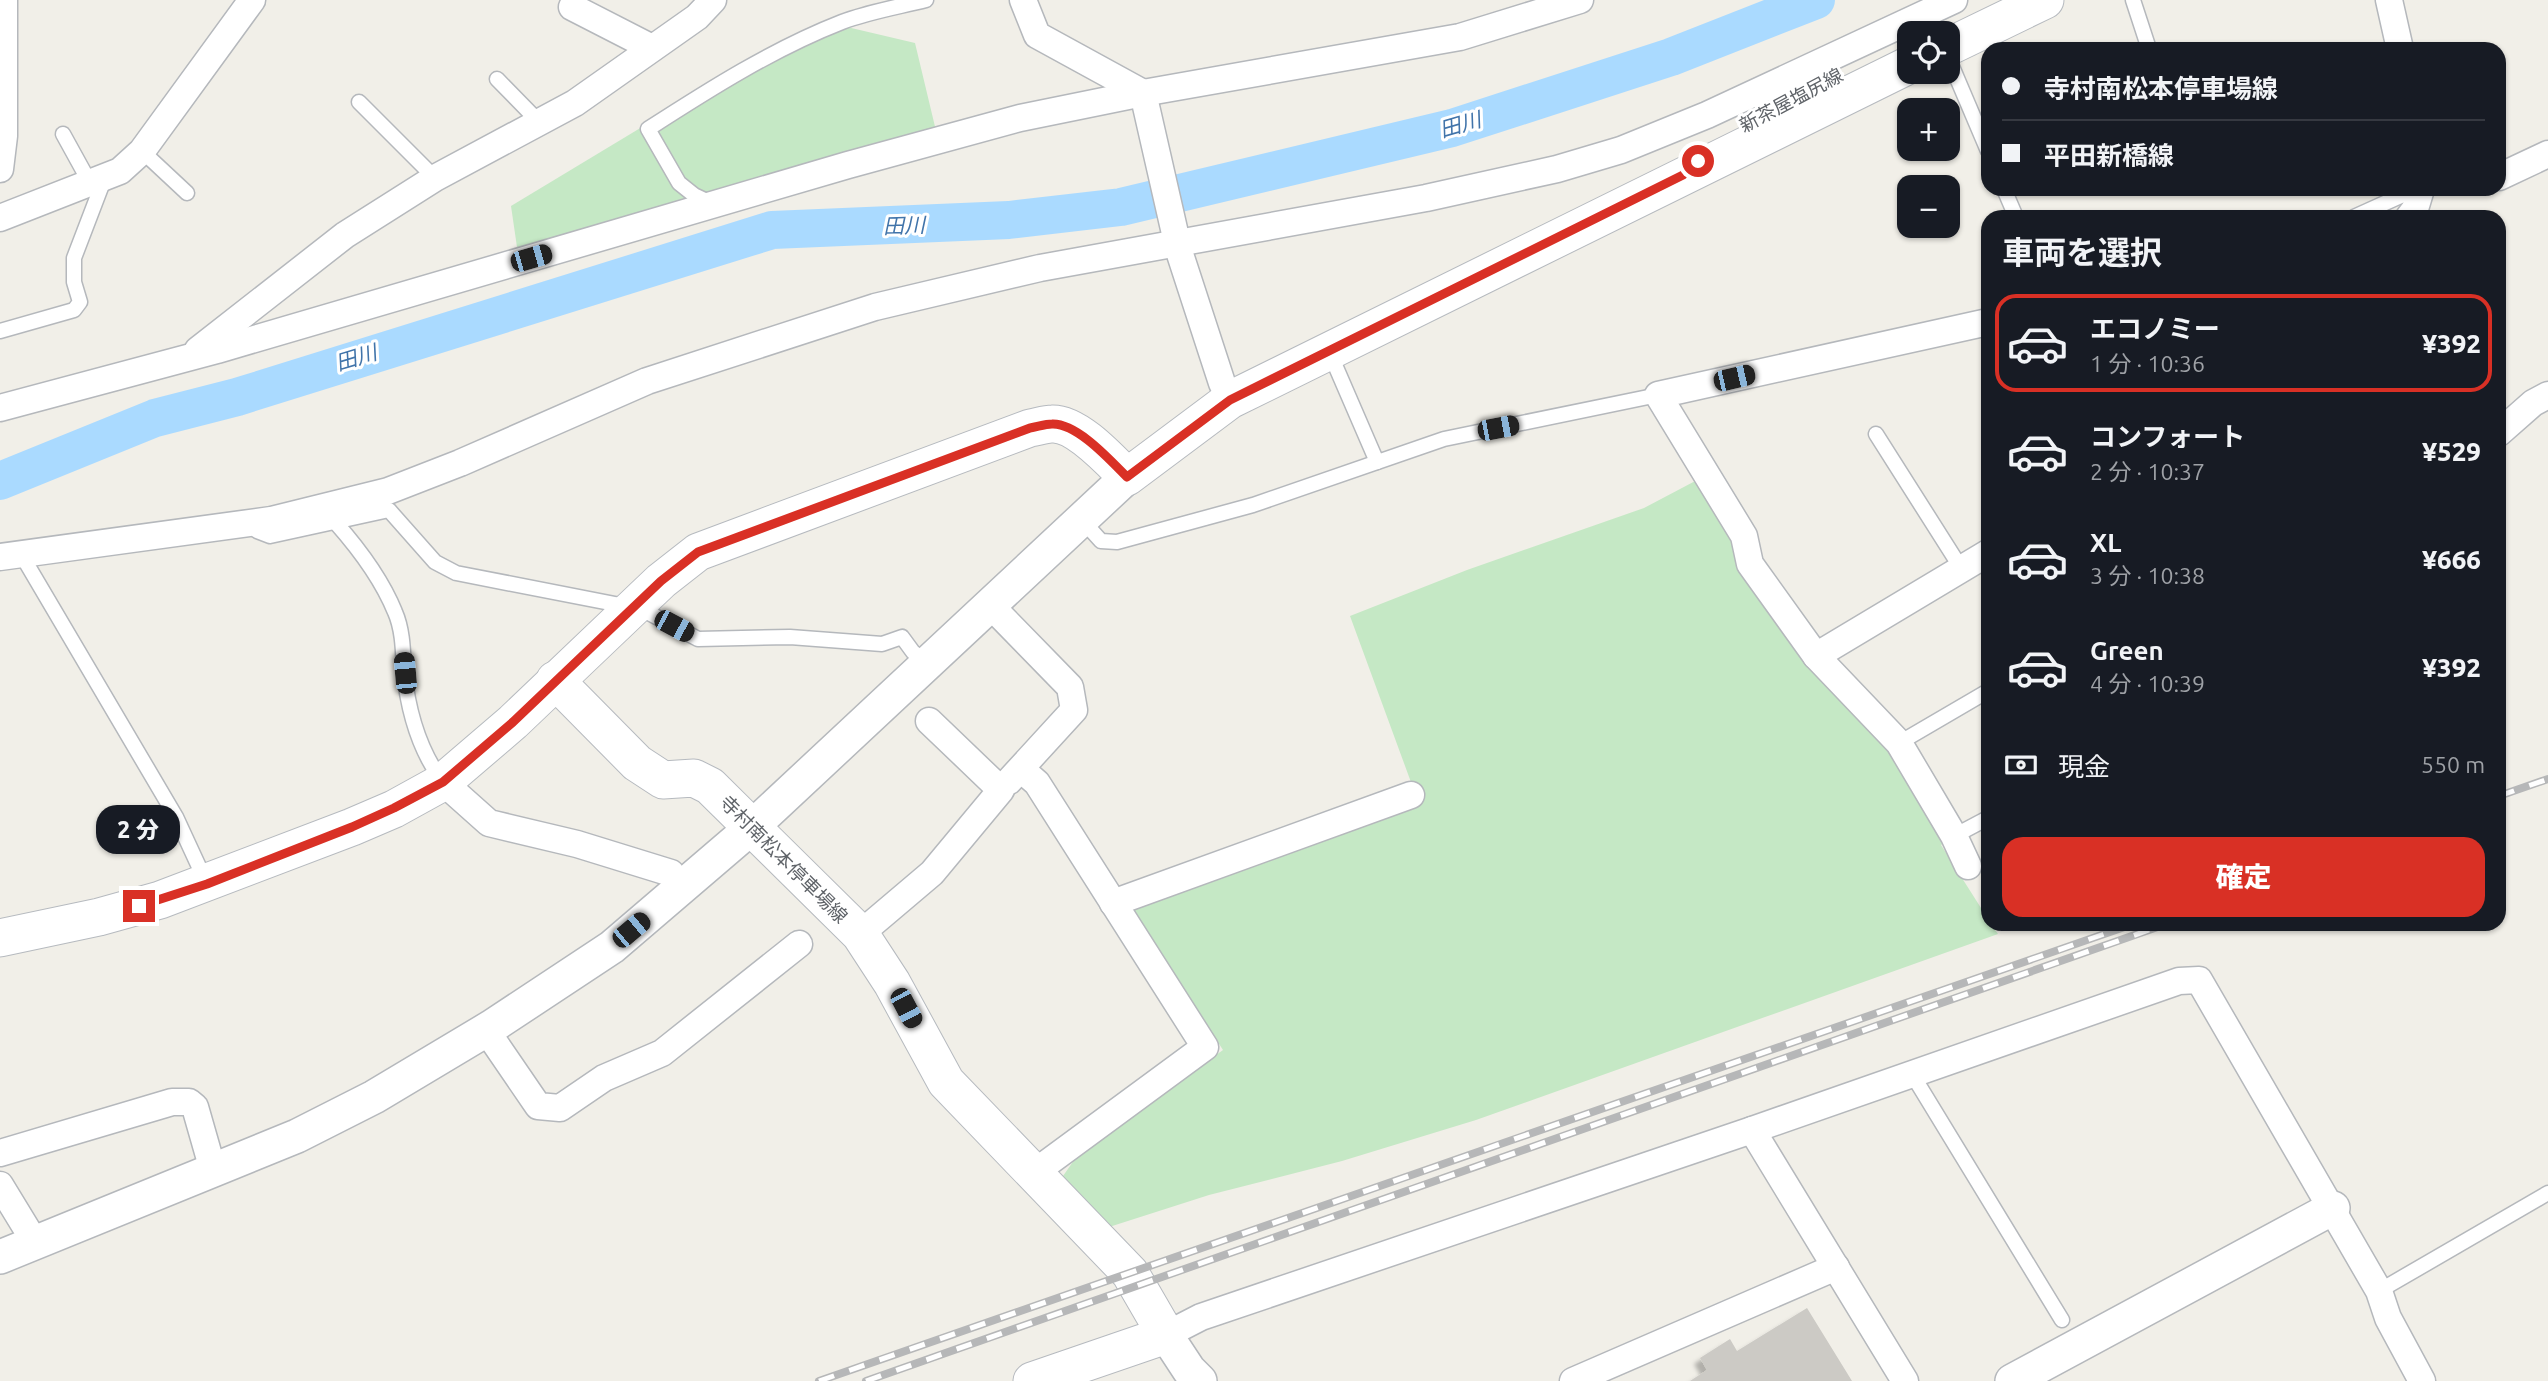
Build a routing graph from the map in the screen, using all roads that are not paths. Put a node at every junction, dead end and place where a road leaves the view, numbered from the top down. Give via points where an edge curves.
1 (4, 0) edge
2 (252, 0) edge
3 (713, 0) edge
4 (926, 0) edge
5 (1023, 0) edge
6 (1580, 0) edge
7 (1954, 0) edge
8 (1993, 0) edge
9 (2045, 0) edge
10 (2133, 0) edge
11 (2389, 0) edge
12 (572, 7) dead end
13 (1949, 21) edge
14 (1960, 41) edge
15 (2147, 42) edge
16 (2398, 42) edge
17 (1897, 46) edge
18 (652, 48) junction
19 (1897, 71) edge
20 (497, 79) dead end
21 (1959, 84) edge
22 (1145, 96) junction
23 (359, 102) dead end
24 (540, 123) junction
25 (63, 134) dead end
26 (1981, 135) edge
27 (142, 151) junction
28 (2548, 154) edge
29 (0, 169) edge
30 (2506, 174) edge
31 (1683, 175) junction
32 (435, 178) junction
33 (97, 180) junction
34 (187, 193) dead end
35 (2402, 196) edge
36 (714, 204) junction
37 (2370, 210) edge
38 (0, 218) edge
39 (1178, 238) junction
40 (1981, 324) edge
41 (0, 331) edge
42 (1328, 350) junction
43 (188, 357) junction
44 (1658, 395) junction
45 (2548, 395) edge
46 (1230, 400) junction
47 (0, 408) edge
48 (2506, 427) edge
49 (1876, 434) dead end
50 (1377, 462) junction
51 (1127, 477) junction
52 (1082, 520) junction
53 (252, 522) junction
54 (336, 523) junction
55 (11, 555) edge
56 (1981, 557) edge
57 (1961, 568) junction
58 (990, 606) junction
59 (632, 608) junction
60 (1816, 656) junction
61 (928, 663) junction
62 (555, 680) junction
63 (1981, 695) edge
64 (929, 721) dead end
65 (1899, 743) junction
66 (1021, 769) junction
67 (443, 782) junction
68 (1001, 790) junction
69 (1411, 795) dead end
70 (1981, 822) edge
71 (751, 828) junction
72 (1954, 836) junction
73 (1968, 866) dead end
74 (671, 873) dead end
75 (207, 884) junction
76 (1113, 903) junction
77 (860, 934) junction
78 (0, 938) edge
79 (799, 944) dead end
80 (486, 1030) junction
81 (1912, 1074) junction
82 (1752, 1130) junction
83 (0, 1153) edge
84 (213, 1170) junction
85 (1036, 1174) junction
86 (0, 1185) edge
87 (2548, 1193) edge
88 (2333, 1208) junction
89 (36, 1244) junction
90 (0, 1257) edge
91 (1836, 1267) junction
92 (2379, 1291) junction
93 (2062, 1320) dead end
94 (1166, 1335) junction
95 (1032, 1381) edge
96 (1200, 1381) edge
97 (1573, 1381) edge
98 (1905, 1381) edge
99 (2012, 1381) edge
100 (2422, 1381) edge

1 - 29 street
2 - 27 street
3 - 18 street
4 - 36 lane via 844,21 792,44 732,75 648,129 679,183
5 - 22 street via 1037,35
6 - 22 street via 1460,37
7 - 39 street via 1621,150 1492,185
8 - 13 main road
9 - 14 main road
10 - 15 lane
11 - 16 street
12 - 18 street
17 - 31 main road, 新茶屋塩尻線 via 1763,110
18 - 24 street
19 - 31 main road
20 - 24 lane
21 - 26 lane
22 - 36 street via 1006,122
22 - 39 street
23 - 32 lane
24 - 32 street
25 - 33 lane
27 - 33 street via 120,171
27 - 34 lane
28 - 30 street
31 - 42 main road
32 - 43 street via 345,235
33 - 38 street
33 - 41 lane via 74,258 80,302 74,310
35 - 37 lane
36 - 43 street
39 - 46 street
39 - 53 street via 875,307 647,381 388,491
40 - 44 street
42 - 46 main road
42 - 50 lane
43 - 47 street
44 - 50 lane via 1444,439
44 - 60 street via 1744,536 1750,564
45 - 48 street
46 - 51 main road
49 - 57 lane
50 - 52 lane via 1253,505 1117,542 1101,541
51 - 52 street
51 - 59 main road via 1074,431 1054,423 1030,428 698,552
52 - 58 street
53 - 54 lane via 257,531 270,536
53 - 55 street
54 - 59 lane via 389,510 435,562 456,573
54 - 67 lane via 358,548 396,613 414,730
55 - 75 lane via 176,817
56 - 57 street
57 - 60 street
58 - 61 street
58 - 66 street via 1070,687 1074,710
59 - 61 lane via 698,639 790,637 882,644 902,637
59 - 62 main road
60 - 65 street
61 - 71 street
62 - 67 main road
62 - 71 main road, 寺村南松本停車場線 via 637,763 663,780 694,778 710,786
63 - 65 lane
64 - 68 street
65 - 72 street
66 - 68 street
66 - 76 street via 1037,783
67 - 74 street via 489,823
67 - 75 main road via 352,827
68 - 77 street via 932,873
69 - 76 street
70 - 72 lane
71 - 77 main road, 寺村南松本停車場線
71 - 80 street via 612,947
72 - 73 street
75 - 78 main road via 99,917
76 - 85 street via 1205,1047
77 - 85 main road, 寺村南松本停車場線 via 946,1082
79 - 80 street via 662,1053 604,1078 560,1108 538,1106
80 - 84 street via 363,1103
81 - 82 street
81 - 88 street via 2179,981 2199,980
81 - 93 lane
82 - 91 street
82 - 94 street via 1201,1317
83 - 84 street via 172,1102 189,1102 195,1107
84 - 89 street
85 - 94 main road, 寺村南松本停車場線 via 1130,1273
86 - 89 street
87 - 92 lane
88 - 92 street
88 - 99 street
89 - 90 street
91 - 97 street
91 - 98 street
92 - 100 street via 2388,1318
94 - 95 main road
94 - 96 street

